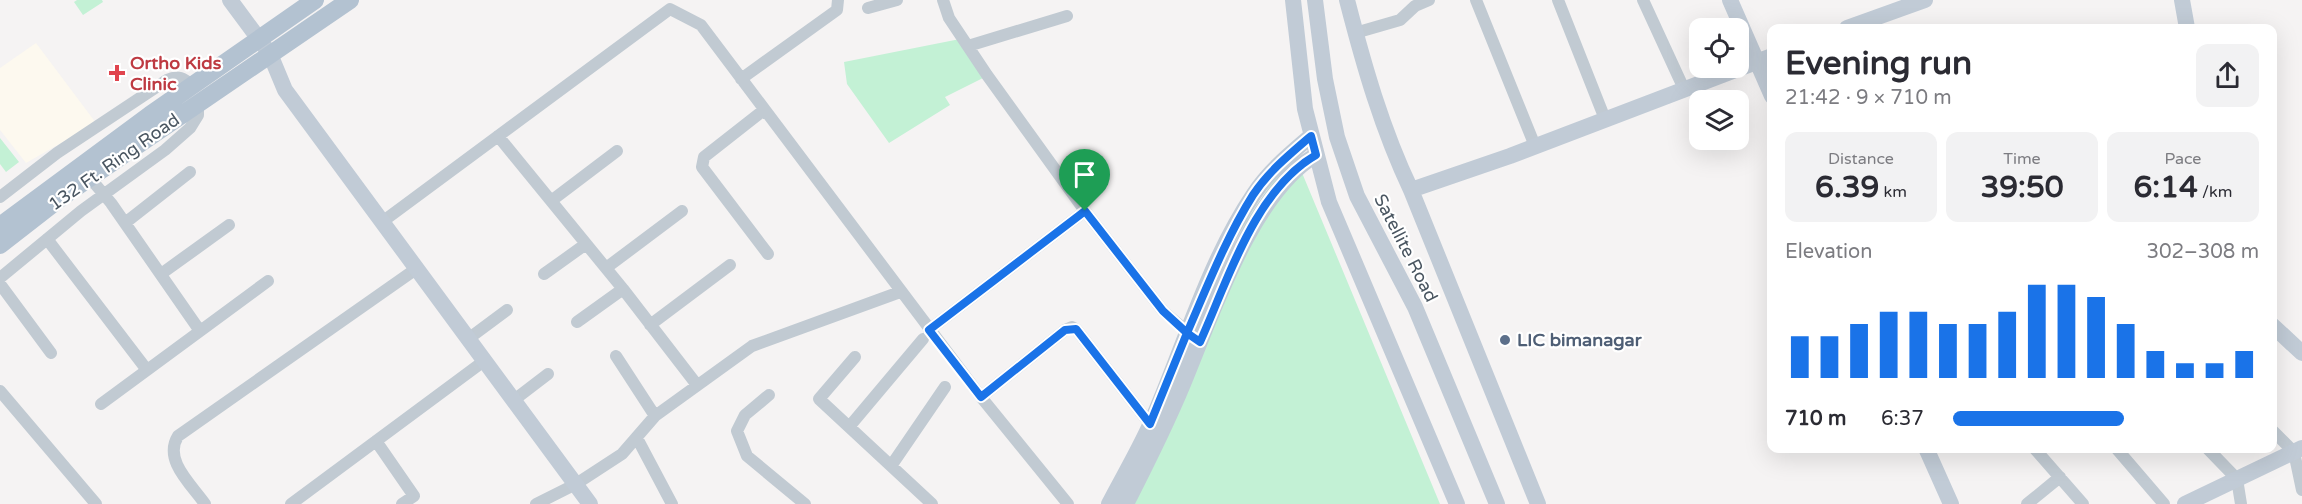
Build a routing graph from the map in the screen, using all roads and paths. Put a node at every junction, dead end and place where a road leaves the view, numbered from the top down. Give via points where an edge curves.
1 (219, 0) edge
2 (230, 0) edge
3 (315, 0) edge
4 (350, 0) edge
5 (838, 0) edge
6 (897, 0) edge
7 (943, 0) edge
8 (1293, 0) edge
9 (1315, 0) edge
10 (1347, 0) edge
11 (1429, 0) edge
12 (1476, 0) edge
13 (1557, 0) edge
14 (1643, 0) edge
15 (1730, 0) edge
16 (1925, 0) edge
17 (2182, 0) edge
18 (1414, 3) edge
19 (868, 8) dead end
20 (1067, 16) dead end
21 (1858, 24) edge
22 (2186, 24) edge
23 (1355, 33) junction
24 (255, 41) junction
25 (968, 46) junction
26 (266, 57) junction
27 (1764, 59) edge
28 (741, 79) junction
29 (192, 86) junction
30 (1684, 89) junction
31 (198, 104) junction
32 (764, 110) junction
33 (1605, 119) junction
34 (498, 136) junction
35 (1311, 136) junction
36 (1535, 146) junction
37 (617, 151) dead end
38 (1316, 155) junction
39 (190, 172) dead end
40 (90, 178) junction
41 (1411, 190) junction
42 (104, 195) junction
43 (0, 197) edge
44 (1358, 198) junction
45 (551, 201) junction
46 (1332, 208) junction
47 (682, 211) dead end
48 (1085, 211) junction
49 (382, 222) junction
50 (125, 223) junction
51 (229, 225) dead end
52 (0, 226) edge
53 (47, 240) junction
54 (586, 244) junction
55 (0, 245) edge
56 (768, 254) dead end
57 (730, 265) dead end
58 (606, 268) junction
59 (413, 271) junction
60 (161, 274) junction
61 (544, 274) dead end
62 (0, 278) edge
63 (268, 281) dead end
64 (0, 284) edge
65 (623, 289) junction
66 (900, 292) junction
67 (507, 309) dead end
68 (577, 322) dead end
69 (650, 325) junction
70 (2277, 330) edge
71 (200, 331) junction
72 (926, 334) junction
73 (1193, 337) junction
74 (468, 339) junction
75 (51, 353) dead end
76 (2302, 353) edge
77 (616, 356) dead end
78 (855, 357) dead end
79 (481, 363) junction
80 (147, 370) junction
81 (548, 374) dead end
82 (697, 385) junction
83 (945, 387) dead end
84 (0, 391) edge
85 (769, 394) dead end
86 (981, 397) junction
87 (514, 400) junction
88 (101, 404) dead end
89 (655, 416) junction
90 (1150, 424) junction
91 (849, 427) junction
92 (2277, 434) edge
93 (637, 438) junction
94 (375, 441) junction
95 (2298, 450) edge
96 (1928, 453) edge
97 (2038, 453) edge
98 (2120, 453) edge
99 (2212, 453) edge
100 (891, 466) junction
101 (2060, 477) junction
102 (2237, 479) junction
103 (572, 486) junction
104 (2302, 490) edge
105 (96, 504) edge
106 (205, 504) edge
107 (291, 504) edge
108 (402, 504) edge
109 (536, 504) edge
110 (579, 504) edge
111 (590, 504) edge
112 (672, 504) edge
113 (805, 504) edge
114 (932, 504) edge
115 (1068, 504) edge
116 (1109, 504) edge
117 (1126, 504) edge
118 (1458, 504) edge
119 (1497, 504) edge
120 (1539, 504) edge
121 (1951, 504) edge
122 (2027, 504) edge
123 (2083, 504) edge
124 (2164, 504) edge
125 (2186, 504) edge
126 (2241, 504) edge

1 - 24 street
2 - 24 street
3 - 24 main road, 132 Ft. Ring Road
4 - 26 main road, 132 Ft. Ring Road
5 - 28 street via 837,10
6 - 19 street
7 - 25 street via 949,18
8 - 35 street
9 - 44 street, Satellite Road via 1324,79 1337,137
10 - 23 street, Satellite Road
11 - 18 street
12 - 36 street
13 - 33 street
14 - 30 street
15 - 27 street
16 - 21 street
17 - 22 street
18 - 23 street via 1400,21
20 - 25 street
23 - 41 street, Satellite Road via 1373,97
24 - 26 street
24 - 29 main road, 132 Ft. Ring Road
25 - 48 street
26 - 31 main road, 132 Ft. Ring Road
26 - 49 street via 285,90
26 - 59 street via 277,94
27 - 30 street
28 - 32 street
28 - 34 street via 701,25 670,9
29 - 43 street via 174,77 167,80 57,153
29 - 52 main road, 132 Ft. Ring Road
30 - 33 street
31 - 40 main road, 132 Ft. Ring Road
31 - 42 street via 198,115 190,128
32 - 56 street via 701,162
32 - 66 street
33 - 36 street
34 - 45 street
34 - 49 street
35 - 38 street
35 - 73 street via 1278,165 1254,194 1219,262
36 - 41 street
37 - 45 street
38 - 46 street
38 - 73 street via 1294,169 1271,197
39 - 50 street
40 - 42 street
40 - 55 main road, 132 Ft. Ring Road
41 - 120 street, Satellite Road
42 - 50 street
42 - 53 street
44 - 46 street
44 - 119 street, Satellite Road via 1415,307
45 - 54 street
46 - 118 street
47 - 58 street
48 - 72 street
48 - 73 street via 1163,311
49 - 59 street
50 - 60 street
51 - 60 street
53 - 62 street
53 - 80 street
54 - 58 street
54 - 61 street
57 - 69 street
58 - 65 street
59 - 74 street
59 - 79 street
59 - 106 street via 178,436 172,457
60 - 71 street
63 - 71 street
64 - 75 street
65 - 68 street
65 - 69 street
66 - 72 street
66 - 82 street via 752,346
67 - 74 street
69 - 82 street
70 - 76 street
71 - 80 street
72 - 86 street
72 - 91 street
73 - 90 street
73 - 117 street via 1164,427
74 - 79 street
77 - 89 street
78 - 91 street via 819,399
79 - 87 street
79 - 94 street
79 - 103 street
80 - 88 street
81 - 87 street
82 - 89 street
83 - 100 street
84 - 105 street
85 - 113 street via 746,415 737,431 747,456
86 - 90 street via 1072,327
86 - 115 street
87 - 103 street
89 - 93 street
90 - 116 street
91 - 100 street
92 - 95 street
93 - 103 street via 622,454
93 - 112 street
94 - 107 street
94 - 108 street via 414,496
95 - 102 street
95 - 104 street
96 - 121 street
97 - 101 street
98 - 124 street
99 - 102 street
100 - 114 street
101 - 122 street
101 - 123 street
102 - 125 street
102 - 126 street
103 - 109 street
103 - 110 street
103 - 111 street

